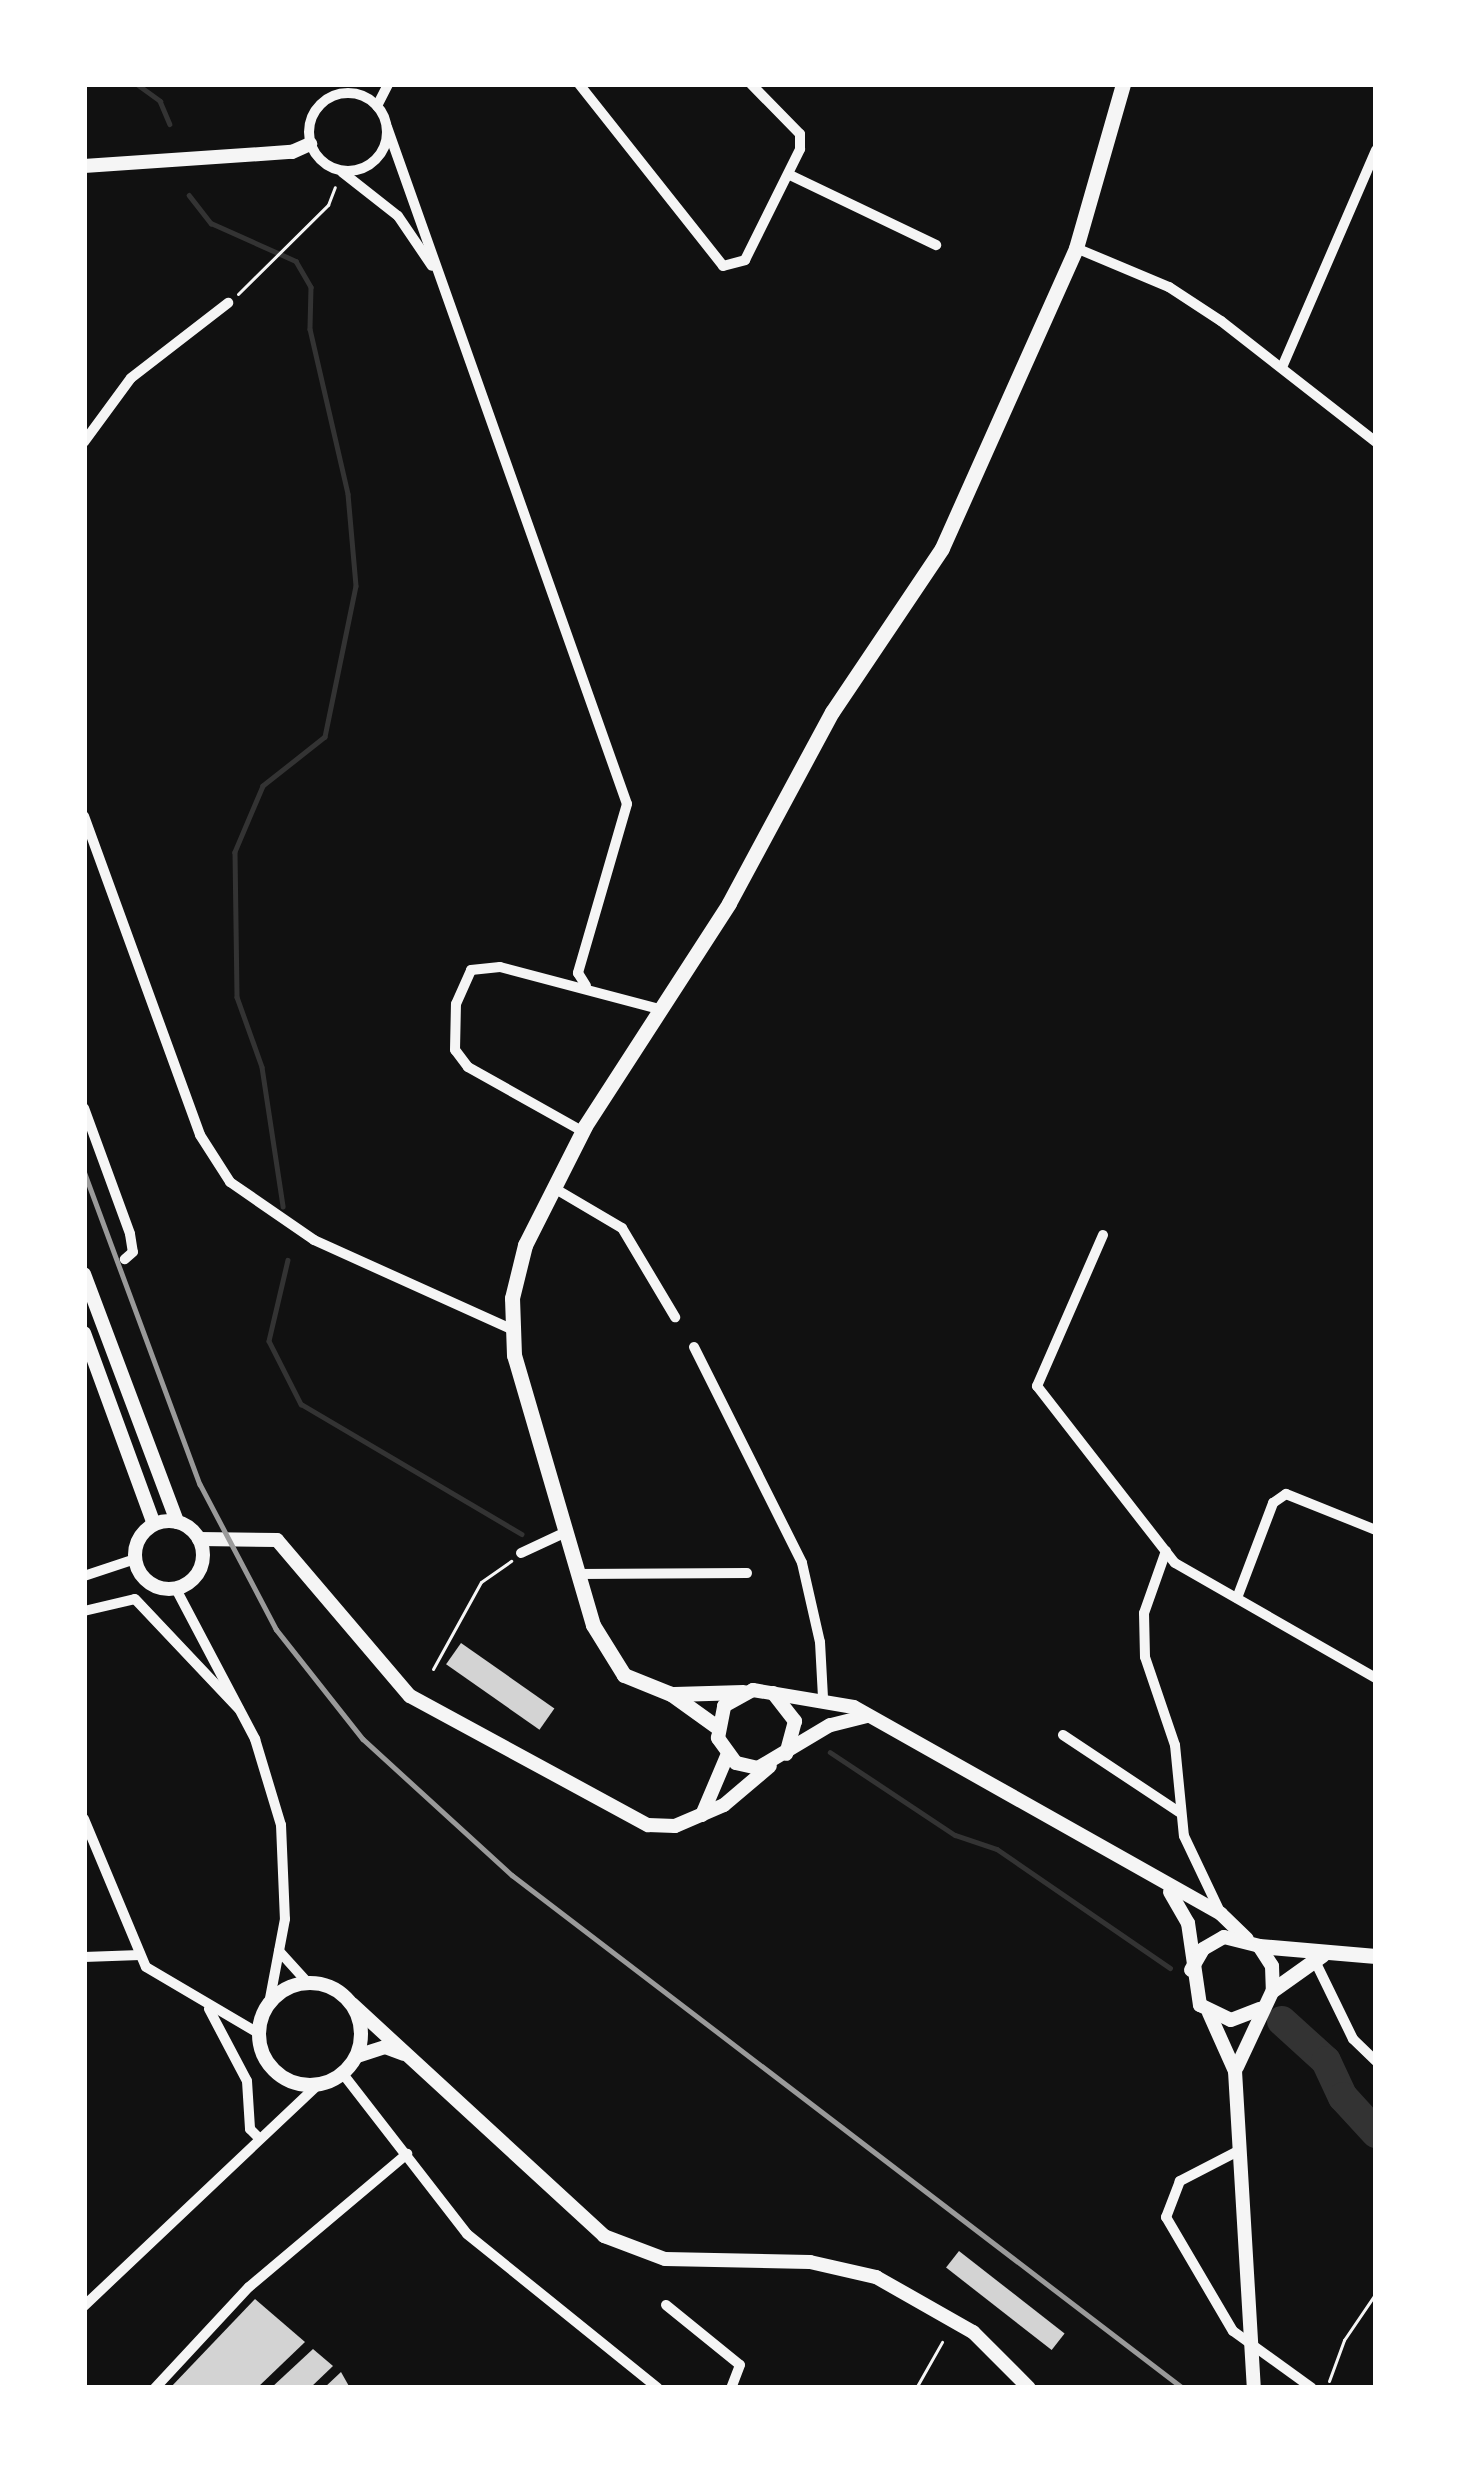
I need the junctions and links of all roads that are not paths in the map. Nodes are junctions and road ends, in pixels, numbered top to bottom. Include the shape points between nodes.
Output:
1 (323, 84) edge
2 (388, 84) edge
3 (579, 84) edge
4 (751, 84) edge
5 (774, 84) edge
6 (1123, 84) edge
7 (332, 96) junction
8 (760, 96) junction
9 (377, 106) junction
10 (387, 127) junction
11 (310, 144) junction
12 (1376, 150) edge
13 (84, 166) edge
14 (338, 171) junction
15 (792, 176) junction
16 (936, 245) dead end
17 (1076, 248) junction
18 (444, 284) junction
19 (228, 303) road end
20 (1283, 365) junction
21 (84, 442) edge
22 (1376, 442) edge
23 (84, 816) edge
24 (586, 986) junction
25 (658, 1009) junction
26 (84, 1108) edge
27 (582, 1131) junction
28 (554, 1188) junction
29 (1103, 1235) dead end
30 (125, 1259) dead end
31 (84, 1274) edge
32 (675, 1317) dead end
33 (514, 1330) junction
34 (84, 1334) edge
35 (694, 1347) dead end
36 (176, 1522) junction
37 (154, 1525) junction
38 (1376, 1530) edge
39 (566, 1532) junction
40 (202, 1539) junction
41 (1166, 1551) junction
42 (521, 1553) road end
43 (135, 1559) junction
44 (578, 1574) junction
45 (747, 1574) dead end
46 (84, 1576) edge
47 (176, 1588) junction
48 (1237, 1598) junction
49 (84, 1611) edge
50 (1376, 1678) edge
51 (743, 1692) junction
52 (773, 1693) junction
53 (671, 1694) junction
54 (823, 1699) junction
55 (241, 1712) junction
56 (867, 1716) junction
57 (717, 1727) junction
58 (1063, 1735) dead end
59 (786, 1754) junction
60 (727, 1756) junction
61 (770, 1766) junction
62 (1179, 1812) junction
63 (702, 1815) junction
64 (84, 1819) edge
65 (1167, 1888) junction
66 (1221, 1914) junction
67 (1253, 1943) junction
68 (279, 1951) junction
69 (1331, 1953) junction
70 (140, 1955) junction
71 (1376, 1956) edge
72 (84, 1957) edge
73 (1314, 1959) junction
74 (1191, 1970) junction
75 (308, 1983) junction
76 (1273, 1990) junction
77 (268, 2004) junction
78 (352, 2004) junction
79 (207, 2007) junction
80 (1263, 2007) junction
81 (1209, 2013) junction
82 (258, 2033) junction
83 (404, 2054) junction
84 (357, 2056) junction
85 (1376, 2061) edge
86 (1235, 2072) junction
87 (343, 2074) junction
88 (318, 2085) junction
89 (259, 2138) junction
90 (1240, 2150) junction
91 (407, 2154) junction
92 (666, 2305) dead end
93 (84, 2306) edge
94 (155, 2388) edge
95 (658, 2388) edge
96 (731, 2388) edge
97 (1029, 2388) edge
98 (1254, 2388) edge
99 (1312, 2388) edge

1 - 7 street
2 - 9 street
3 - 15 street via 711,259 735,265
4 - 8 street
5 - 8 street
6 - 17 main road
7 - 9 street via 356,94
7 - 11 street via 314,112
8 - 15 street via 800,134
9 - 10 street
10 - 14 street via 375,161
10 - 18 street
11 - 13 street via 292,152
11 - 14 street
12 - 20 street
14 - 18 street via 398,216
15 - 16 street
17 - 20 street via 1169,287
17 - 25 main road via 941,548 832,712 729,903
18 - 24 street via 627,804 578,973
19 - 21 street via 131,378
20 - 22 street
23 - 33 street via 200,1135 230,1182 314,1240
24 - 25 street
24 - 27 street via 483,966 471,970 451,1029 468,1066
25 - 27 main road
26 - 30 street via 130,1234 133,1252
27 - 28 main road
28 - 32 street via 622,1228
28 - 33 main road via 525,1244
29 - 41 street via 1037,1386
31 - 36 street
33 - 39 main road
34 - 37 street
35 - 54 street via 802,1563
36 - 37 street
36 - 40 street
37 - 43 street via 139,1539
38 - 48 street via 1286,1494 1273,1503
39 - 42 street
39 - 44 main road
40 - 47 street via 201,1566
40 - 63 street via 257,1535 286,1547 374,1660 443,1719 648,1825
41 - 48 street
41 - 62 street via 1143,1626 1145,1657 1175,1745
43 - 46 street
43 - 47 street via 154,1586
44 - 45 street
44 - 53 main road via 593,1625 624,1675
47 - 55 street
48 - 50 street
49 - 55 street via 127,1597
51 - 52 street
51 - 53 main road
51 - 57 street via 724,1706
52 - 54 street
52 - 59 street via 795,1721
53 - 57 main road
54 - 56 street
55 - 68 street via 281,1825
56 - 59 street via 830,1725
56 - 65 street
57 - 60 street
58 - 62 street
59 - 61 street
60 - 61 street via 747,1767
60 - 63 street
61 - 63 street
62 - 66 street
64 - 70 street
65 - 66 street
65 - 74 street via 1186,1914
66 - 67 street
67 - 69 main road
67 - 74 street via 1213,1942
67 - 76 street via 1272,1966
68 - 75 street
68 - 77 street
69 - 71 main road
69 - 73 main road
70 - 72 street
70 - 79 street via 157,1977
73 - 76 main road
73 - 85 street via 1353,2039
74 - 81 street via 1193,1994
75 - 77 street
75 - 78 street
76 - 80 street
77 - 82 street
78 - 83 street
78 - 84 street via 361,2029
79 - 82 street
79 - 89 street via 247,2081 250,2129
80 - 81 street via 1243,2019
80 - 86 street
81 - 86 street
82 - 88 street via 276,2073
83 - 84 street via 385,2047
83 - 97 street via 604,2236 665,2259 810,2262 876,2277 973,2332
84 - 87 street
86 - 90 street
87 - 88 street
87 - 91 street
88 - 89 street via 309,2102
89 - 93 street
90 - 98 street
90 - 99 street via 1180,2181 1166,2217 1233,2331
91 - 94 street via 248,2287
91 - 95 street via 500,2267
92 - 96 street via 740,2365

